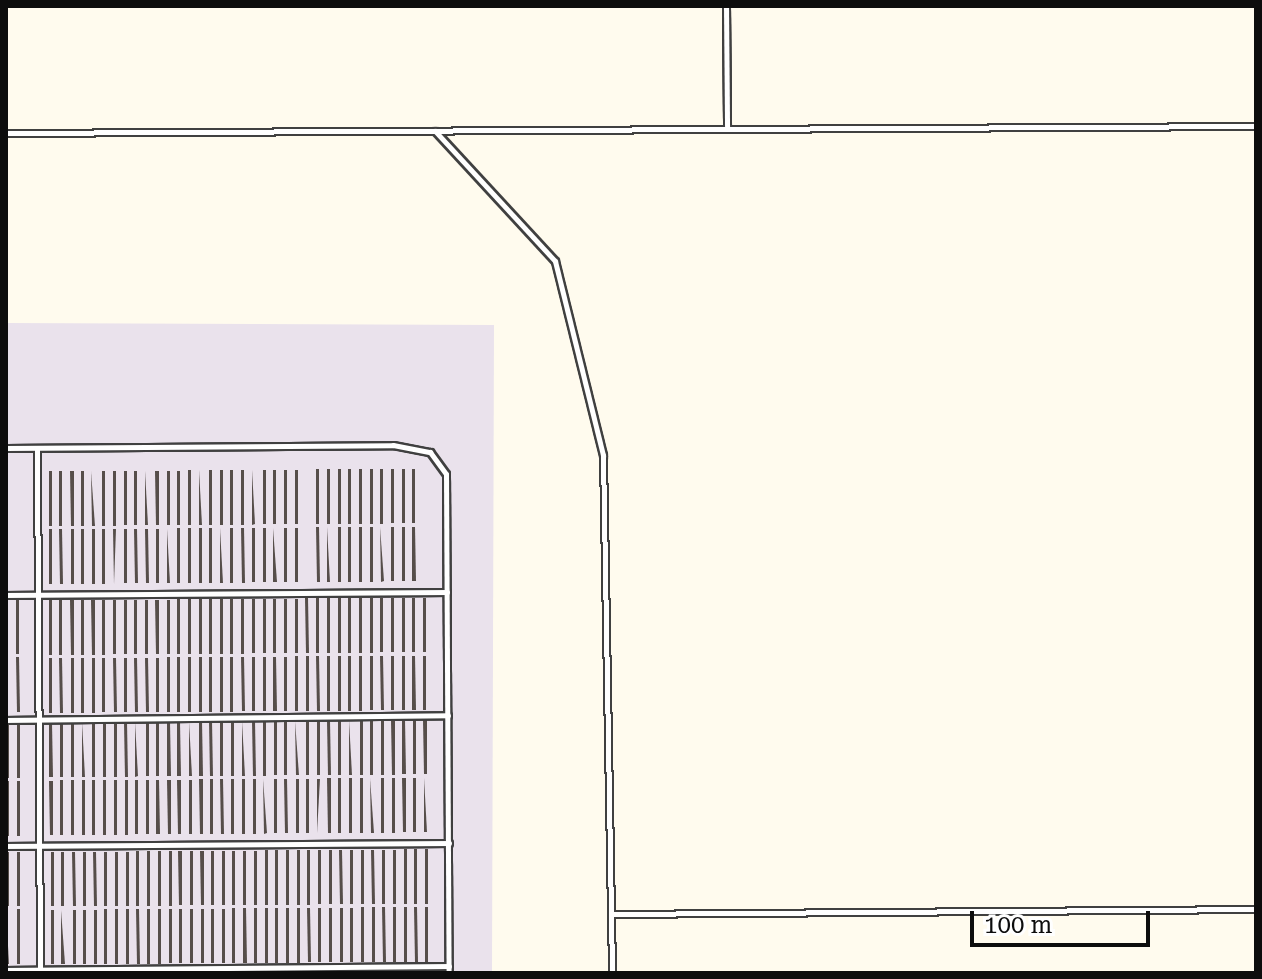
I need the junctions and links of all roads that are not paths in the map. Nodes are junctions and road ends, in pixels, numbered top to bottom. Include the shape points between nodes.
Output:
1 (726, 6) edge
2 (1256, 126) edge
3 (727, 129) junction
4 (435, 131) junction
5 (6, 133) edge
6 (6, 448) edge
7 (37, 448) junction
8 (447, 592) junction
9 (6, 595) edge
10 (38, 595) junction
11 (448, 715) junction
12 (39, 719) junction
13 (6, 720) edge
14 (449, 843) junction
15 (6, 846) edge
16 (40, 846) junction
17 (1256, 909) edge
18 (611, 914) junction
19 (6, 970) edge
20 (449, 970) edge
21 (40, 971) edge
22 (612, 973) edge

1 - 3 lane
2 - 3 lane
3 - 4 lane
4 - 5 lane
4 - 18 lane via 555,261 603,455
6 - 7 lane
7 - 8 lane via 393,445 430,452 446,474
7 - 10 lane
8 - 10 lane
8 - 11 lane
9 - 10 lane
10 - 12 lane
11 - 12 lane
11 - 14 lane
12 - 13 lane
12 - 16 lane
14 - 16 lane
14 - 20 lane
15 - 16 lane
16 - 21 lane
17 - 18 lane
18 - 22 lane
19 - 21 lane
20 - 21 lane

